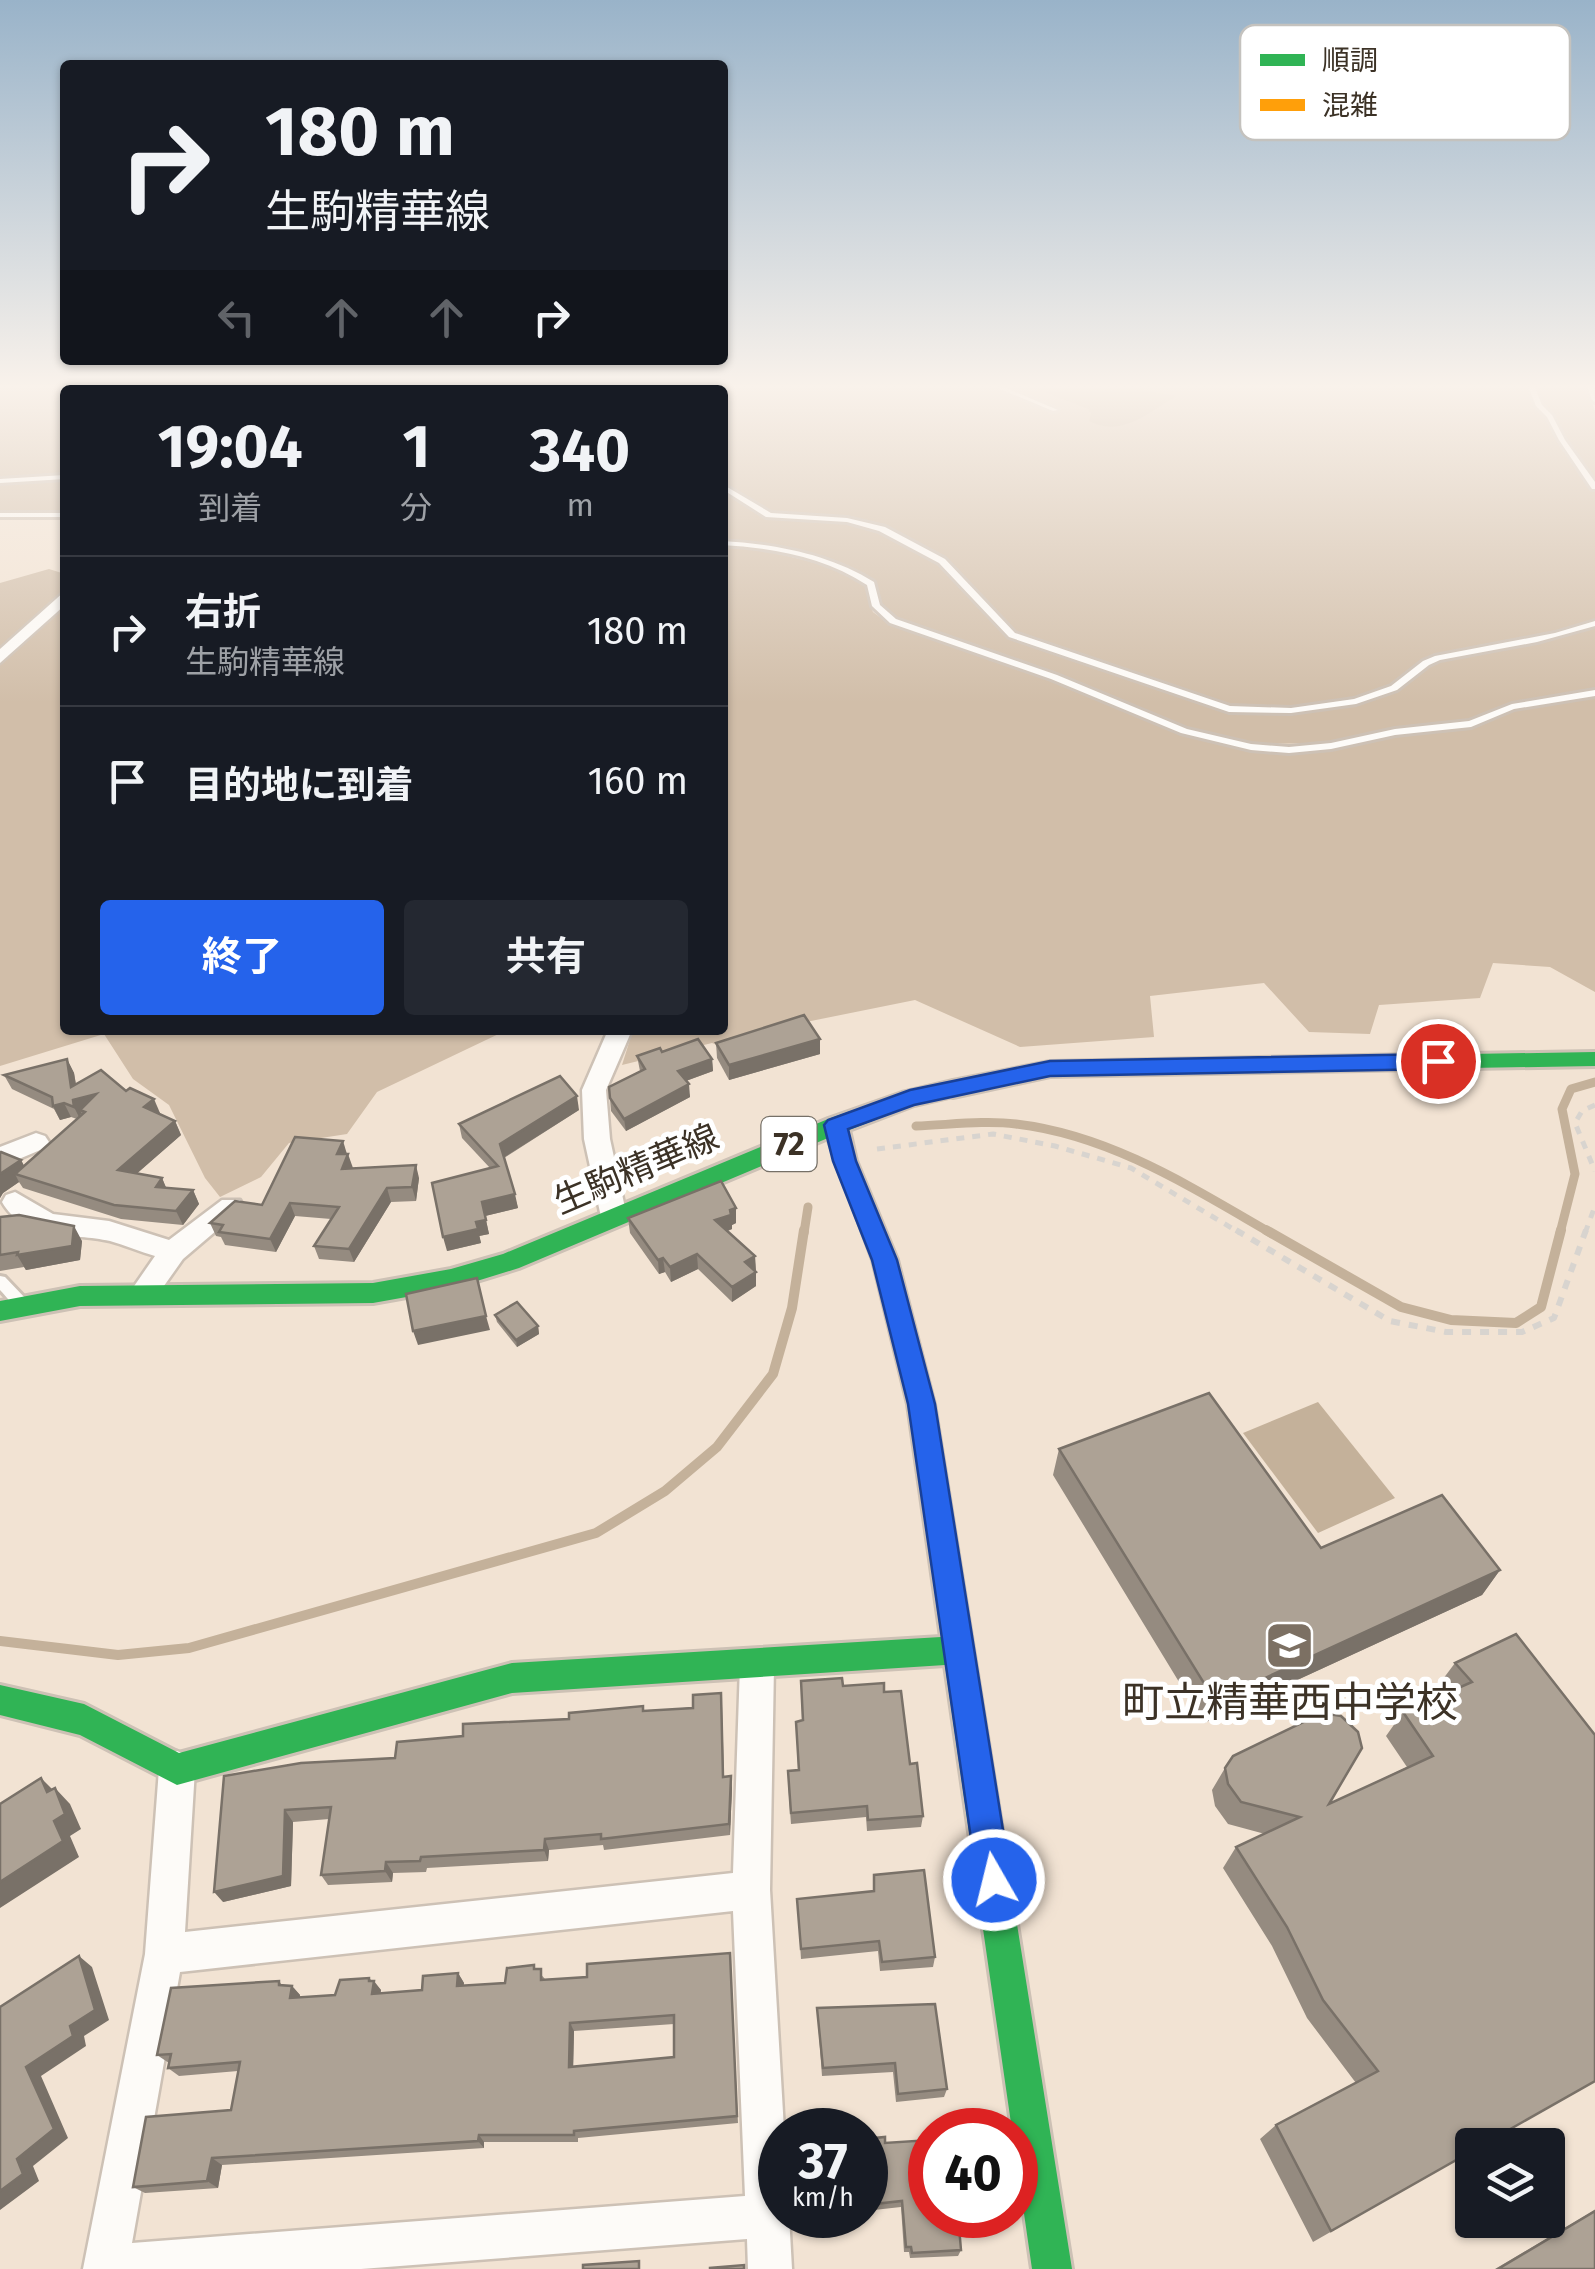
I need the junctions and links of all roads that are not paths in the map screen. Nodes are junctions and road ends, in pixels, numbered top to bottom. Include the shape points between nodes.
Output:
1 (732, 492) edge
2 (0, 515) edge
3 (60, 515) edge
4 (728, 544) edge
5 (60, 601) edge
6 (1595, 623) edge
7 (0, 658) edge
8 (1595, 693) edge
9 (618, 1035) edge
10 (1595, 1059) edge
11 (836, 1125) junction
12 (36, 1142) dead end
13 (0, 1158) edge
14 (15, 1202) dead end
15 (231, 1206) edge
16 (614, 1218) junction
17 (174, 1252) junction
18 (0, 1281) edge
19 (144, 1292) junction
20 (12, 1308) edge
21 (960, 1650) junction
22 (757, 1665) junction
23 (0, 1700) edge
24 (178, 1769) junction
25 (751, 1890) junction
26 (164, 1954) junction
27 (761, 2108) edge
28 (758, 2217) edge
29 (768, 2238) edge
30 (106, 2268) edge
31 (770, 2269) edge
32 (1052, 2269) edge

1 - 6 lane via 770,515 847,520 889,532 942,562 1012,635 1228,709 1294,710 1375,695 1435,658
2 - 3 lane
4 - 8 lane via 778,549 859,576 872,584 880,611 893,622 1232,744 1318,748 1472,724 1512,707
5 - 7 street
9 - 16 street via 594,1090
10 - 11 street, 生駒精華線 / 72 via 1050,1069 910,1098
11 - 16 street, 生駒精華線 / 72
11 - 21 street via 885,1260 921,1404
12 - 13 street
14 - 17 street via 47,1224 109,1232
15 - 17 street
16 - 19 street, 生駒精華線 / 72 via 510,1261 373,1293
17 - 19 street
18 - 20 lane
19 - 20 street, 生駒精華線 / 72
21 - 22 street
21 - 32 street
22 - 24 street via 512,1678
22 - 25 street
23 - 24 street via 84,1720
24 - 26 street
25 - 26 street
25 - 27 street
26 - 30 street
28 - 30 street
29 - 31 street

